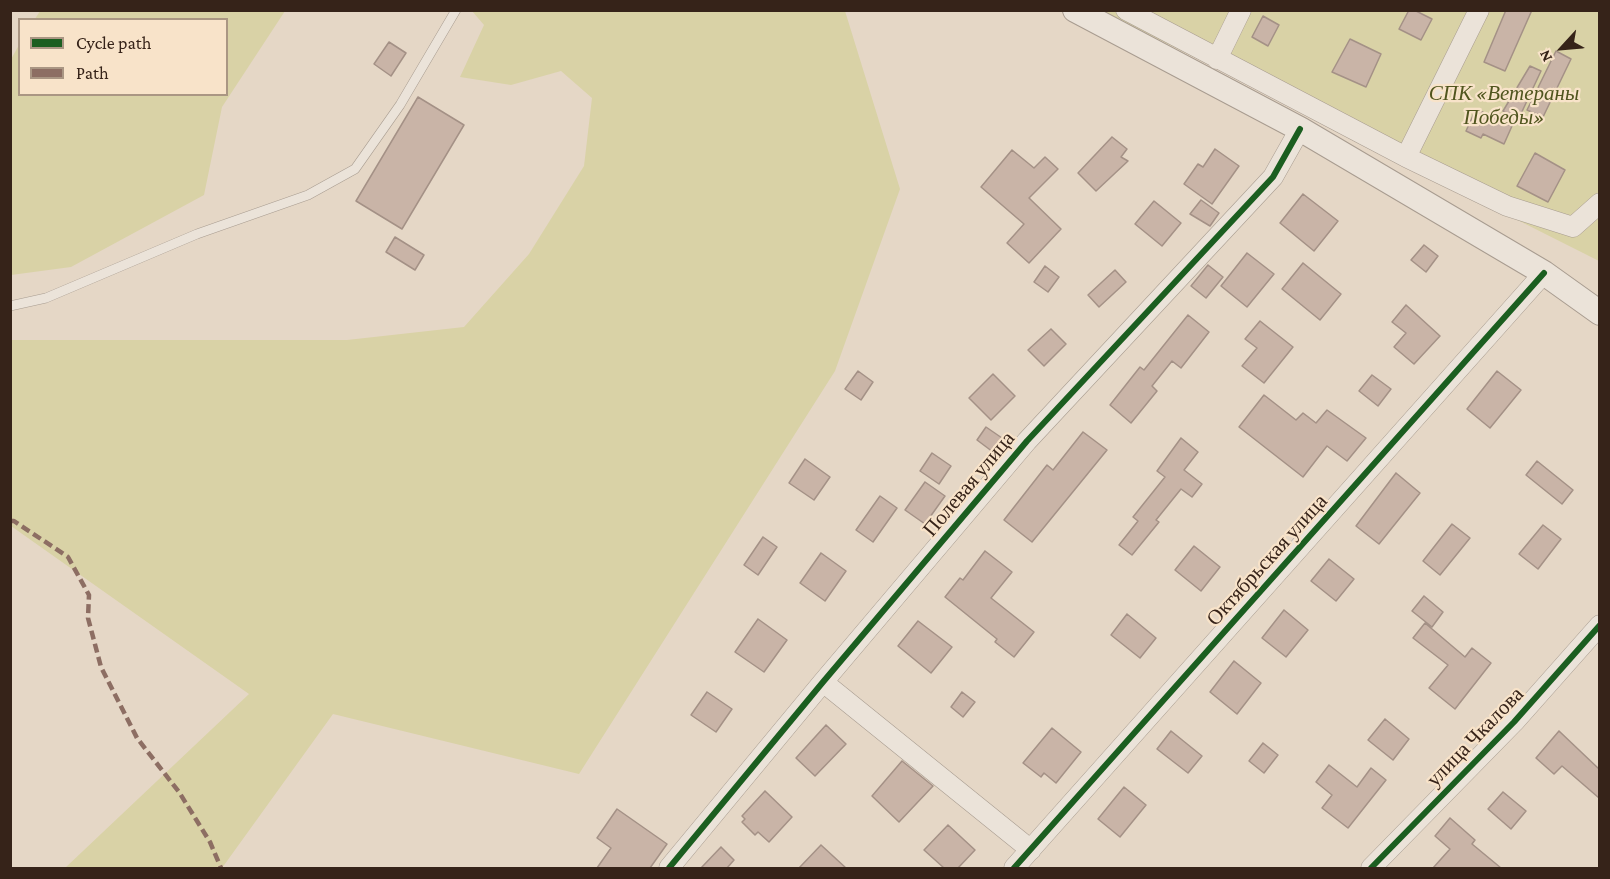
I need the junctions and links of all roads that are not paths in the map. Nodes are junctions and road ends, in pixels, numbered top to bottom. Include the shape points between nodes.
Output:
1 (456, 10) edge
2 (1075, 10) edge
3 (1126, 10) edge
4 (1241, 10) edge
5 (1479, 10) edge
6 (1217, 59) junction
7 (1206, 80) junction
8 (1300, 129) junction
9 (1406, 157) junction
10 (1599, 202) edge
11 (1544, 273) junction
12 (10, 306) edge
13 (1599, 314) edge
14 (1599, 625) edge
15 (823, 682) junction
16 (1031, 850) junction
17 (669, 868) edge
18 (1014, 868) edge
19 (1371, 868) edge

1 - 12 lane via 400,105 355,169 308,195 197,234 46,298
2 - 7 street
3 - 6 street
4 - 6 street
5 - 9 street
6 - 7 lane
6 - 9 street
7 - 8 street
8 - 11 street
8 - 15 street, Полевая улица via 1273,177 1027,441
9 - 10 street via 1507,206 1573,227
11 - 13 street
11 - 16 street, Октябрьская улица
14 - 19 street, улица Чкалова via 1514,722
15 - 16 street
15 - 17 street, Полевая улица
16 - 18 street, Октябрьская улица

